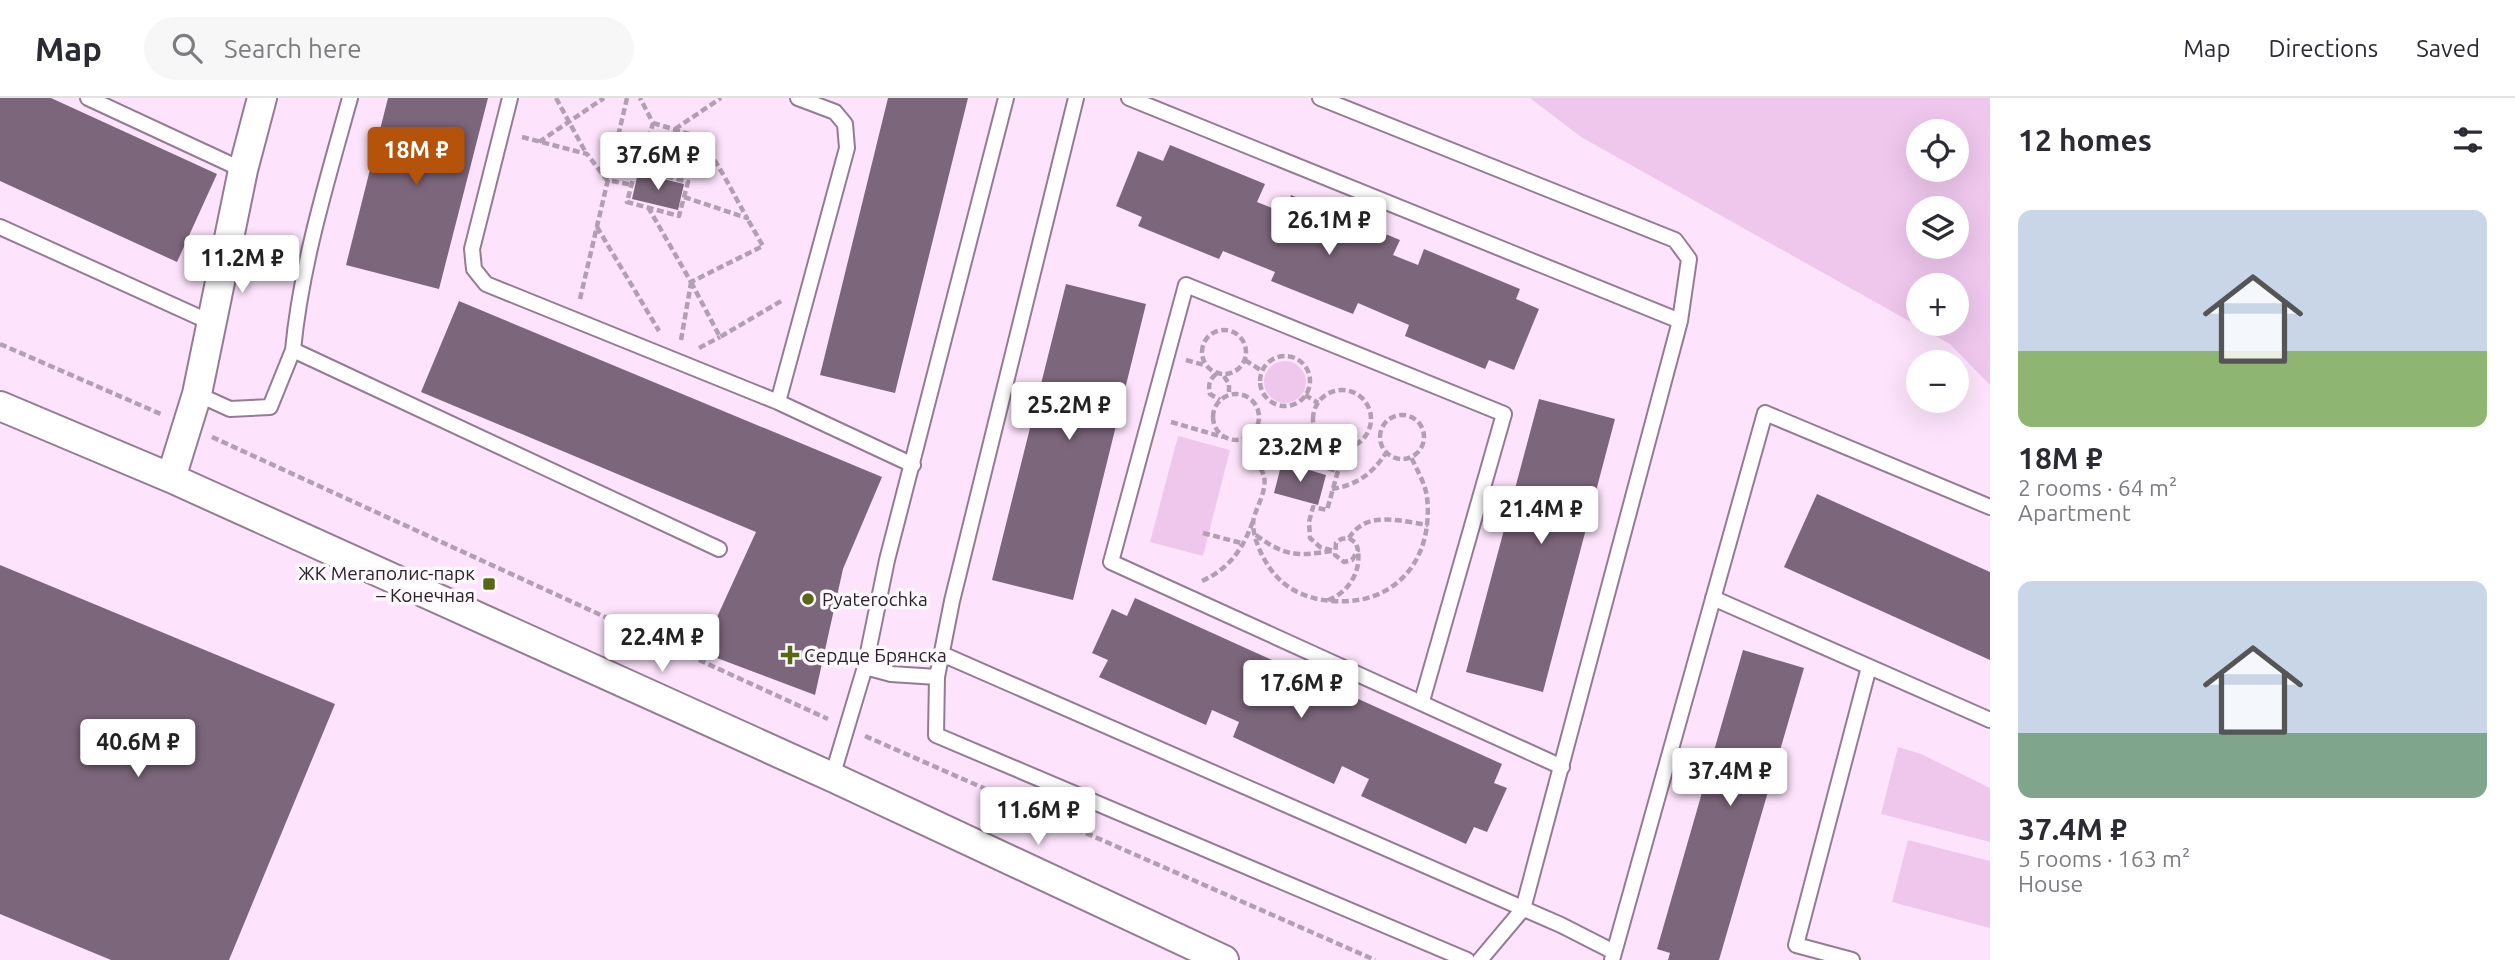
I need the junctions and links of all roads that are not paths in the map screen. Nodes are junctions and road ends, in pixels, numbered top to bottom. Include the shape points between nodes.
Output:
1 (262, 98) edge
2 (350, 98) edge
3 (510, 98) edge
4 (798, 98) edge
5 (1006, 98) edge
6 (1076, 98) edge
7 (1129, 98) edge
8 (1320, 98) edge
9 (95, 100) edge
10 (243, 170) junction
11 (0, 227) edge
12 (1680, 321) junction
13 (212, 323) junction
14 (293, 350) junction
15 (197, 394) junction
16 (778, 402) junction
17 (0, 406) edge
18 (913, 465) junction
19 (171, 478) junction
20 (1990, 507) edge
21 (719, 549) dead end
22 (1713, 598) junction
23 (942, 654) junction
24 (865, 667) junction
25 (1869, 667) junction
26 (937, 677) junction
27 (1422, 701) junction
28 (1990, 720) edge
29 (1562, 767) junction
30 (832, 778) junction
31 (1523, 909) junction
32 (1613, 956) edge
33 (1224, 960) edge
34 (1467, 960) edge
35 (1480, 960) edge
36 (1852, 960) edge

1 - 10 street
2 - 14 lane via 313,238
3 - 16 lane via 472,249 474,270 486,284
4 - 16 lane via 835,113 845,124 846,148
5 - 18 lane
6 - 23 lane
7 - 12 lane
8 - 12 lane via 1675,240 1689,258
9 - 10 lane
10 - 13 street
11 - 13 lane
12 - 29 lane
13 - 15 street
14 - 15 lane via 270,407 230,409
14 - 21 lane
15 - 19 street
16 - 18 lane
17 - 19 street
18 - 24 lane
19 - 30 street
20 - 22 lane via 1765,414
22 - 25 lane
22 - 32 lane
23 - 26 lane
23 - 31 lane
24 - 26 lane
24 - 30 lane
25 - 28 lane
25 - 36 lane via 1796,945
26 - 34 lane via 936,735
27 - 27 lane via 1111,562 1186,285 1504,414
27 - 29 lane
29 - 31 lane
30 - 33 street
31 - 32 lane
31 - 35 lane

